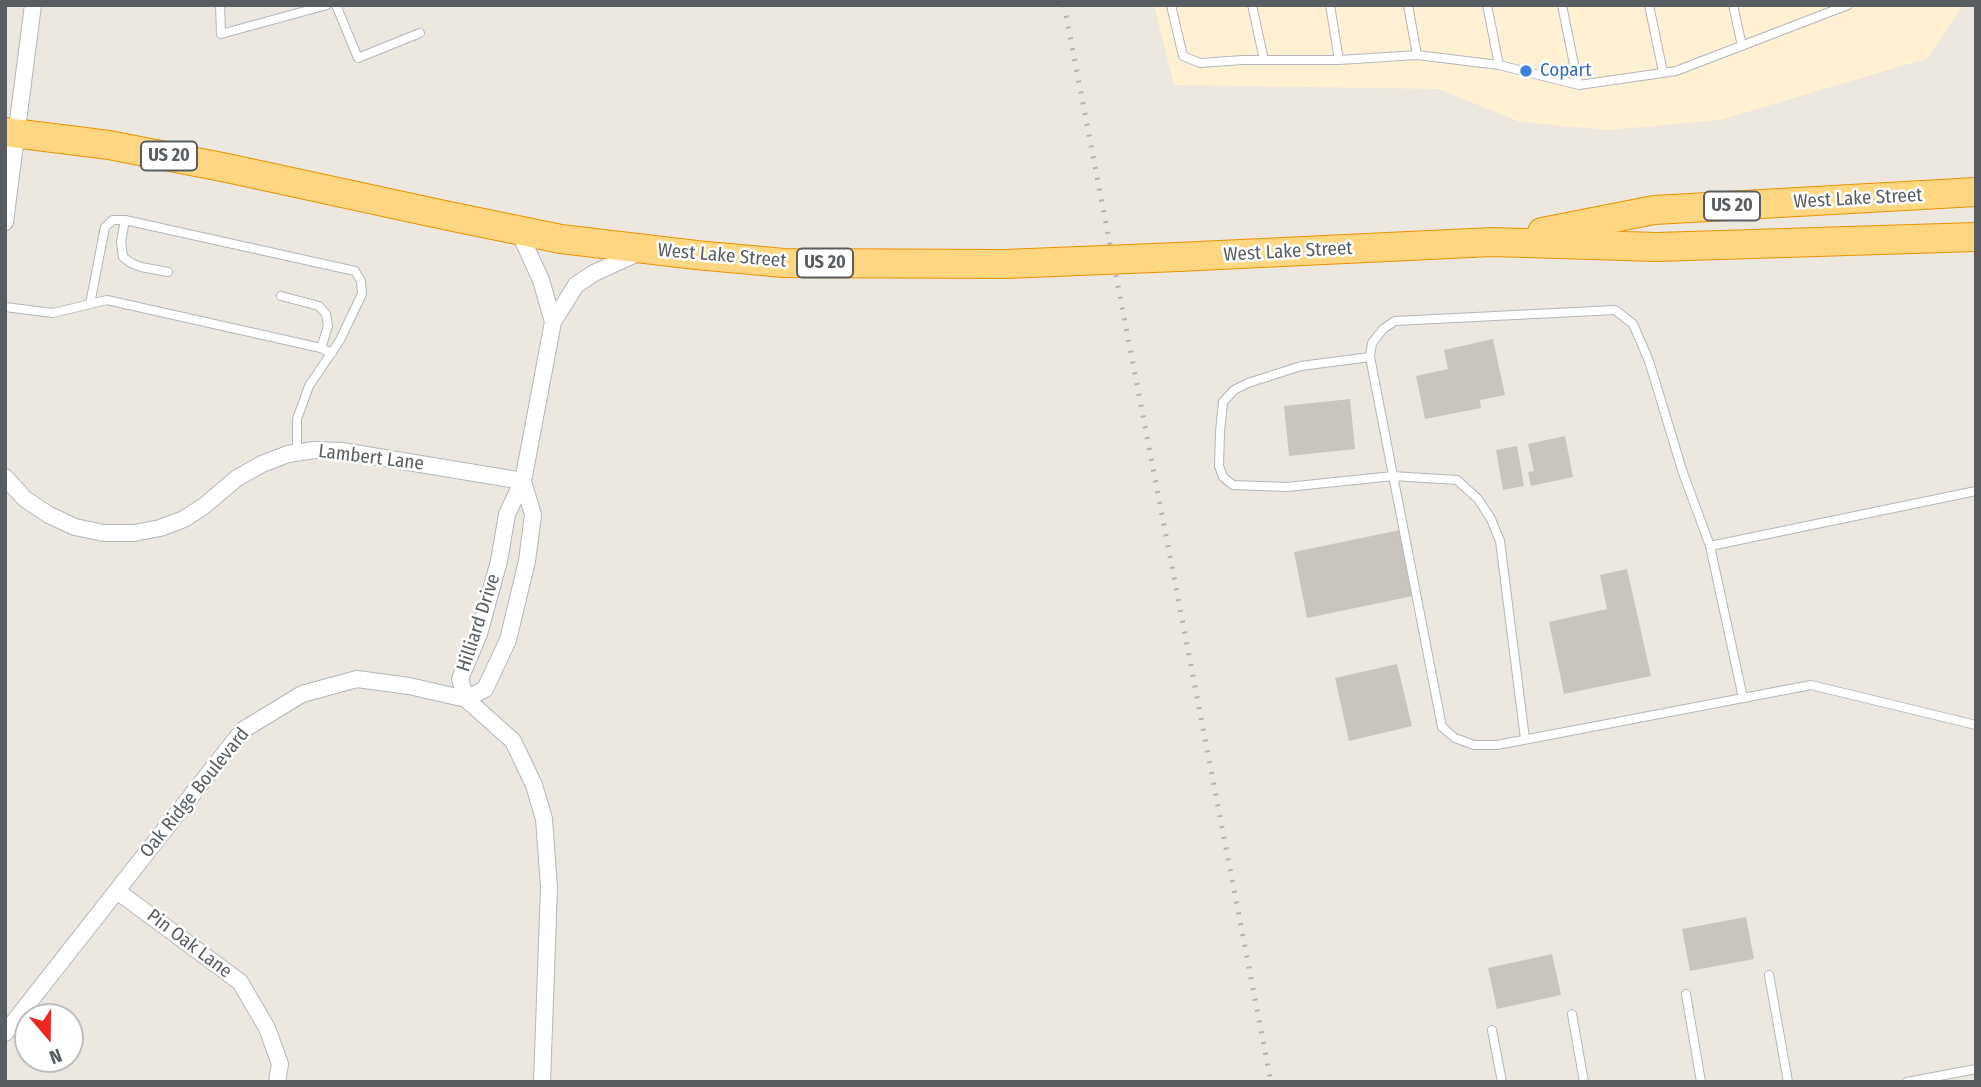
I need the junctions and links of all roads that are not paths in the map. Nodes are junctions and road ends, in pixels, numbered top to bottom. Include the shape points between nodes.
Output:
1 (33, 5) edge
2 (220, 5) edge
3 (327, 5) edge
4 (1171, 5) edge
5 (1252, 5) edge
6 (1330, 5) edge
7 (1408, 5) edge
8 (1487, 5) edge
9 (1562, 5) edge
10 (1649, 5) edge
11 (1733, 5) edge
12 (1848, 5) edge
13 (340, 6) edge
14 (1833, 8) edge
15 (420, 33) dead end
16 (1742, 46) junction
17 (1417, 55) junction
18 (1264, 60) junction
19 (1339, 60) junction
20 (1499, 65) junction
21 (1663, 72) junction
22 (1578, 84) junction
23 (11, 133) edge
24 (1976, 192) edge
25 (125, 220) junction
26 (5, 222) edge
27 (518, 230) junction
28 (1976, 237) edge
29 (1492, 242) junction
30 (646, 250) junction
31 (168, 272) dead end
32 (281, 296) dead end
33 (90, 304) junction
34 (5, 307) edge
35 (553, 322) junction
36 (321, 348) junction
37 (332, 353) junction
38 (1370, 357) junction
39 (297, 452) junction
40 (5, 477) edge
41 (1393, 477) junction
42 (523, 481) junction
43 (1976, 491) edge
44 (1710, 546) junction
45 (1743, 698) junction
46 (466, 699) junction
47 (1976, 725) edge
48 (1525, 739) junction
49 (117, 891) junction
50 (1769, 975) dead end
51 (1686, 994) dead end
52 (1572, 1014) dead end
53 (1492, 1030) dead end
54 (5, 1033) edge
55 (1976, 1069) edge
56 (277, 1082) edge
57 (542, 1082) edge
58 (1502, 1082) edge
59 (1584, 1082) edge
60 (1701, 1082) edge
61 (1788, 1082) edge
62 (1907, 1082) edge

1 - 23 street
2 - 3 lane via 220,34
4 - 18 lane via 1183,56 1200,63
5 - 18 lane
6 - 19 lane
7 - 17 lane
8 - 20 lane
9 - 22 lane
10 - 21 lane
11 - 16 lane
12 - 14 lane
13 - 15 lane via 358,58
14 - 16 lane
16 - 21 lane
17 - 19 lane
17 - 20 lane
18 - 19 lane
20 - 22 lane
21 - 22 lane
23 - 26 street
23 - 27 highway, West Lake Street / US 20 via 175,157
24 - 29 highway, West Lake Street / US 20 via 1654,210
25 - 31 lane via 123,257 141,267
25 - 33 lane via 113,220 105,227
25 - 37 lane via 355,271 362,281 362,294
27 - 30 highway, West Lake Street / US 20
27 - 35 street, Hilliard Drive via 541,280
28 - 29 highway, West Lake Street / US 20 via 1657,247
29 - 30 highway, West Lake Street / US 20, bridge via 1005,264 784,263
30 - 35 street, Hilliard Drive via 576,285
32 - 36 lane via 319,306 326,314 328,326
33 - 34 lane via 53,313
33 - 36 lane via 107,300
35 - 42 street, Hilliard Drive
36 - 37 lane
37 - 39 lane via 309,386 297,419
38 - 41 lane
38 - 41 lane via 1301,366 1234,390 1223,402 1219,466 1233,485 1287,487
38 - 44 lane via 1372,343 1395,321 1615,310 1633,324 1648,360
39 - 40 street, Lambert Lane via 237,478 184,519 134,533 75,527 24,499
39 - 42 street, Lambert Lane via 342,450
41 - 48 lane via 1457,480 1491,519 1500,541
41 - 48 lane via 1442,727 1474,745
42 - 46 street, Hilliard Drive via 507,514 479,634 460,678
42 - 46 street, Hilliard Drive via 533,515 508,640 485,689
43 - 44 lane
44 - 45 lane
45 - 47 lane via 1811,685
45 - 48 lane
46 - 49 street, Oak Ridge Boulevard via 357,679 302,694 243,730
46 - 57 street, Oak Ridge Boulevard via 513,740 544,819 548,887
49 - 54 street, Oak Ridge Boulevard
49 - 56 street, Pin Oak Lane via 240,982 267,1028 280,1064
50 - 61 lane
51 - 60 lane
52 - 59 lane
53 - 58 lane
55 - 62 lane

